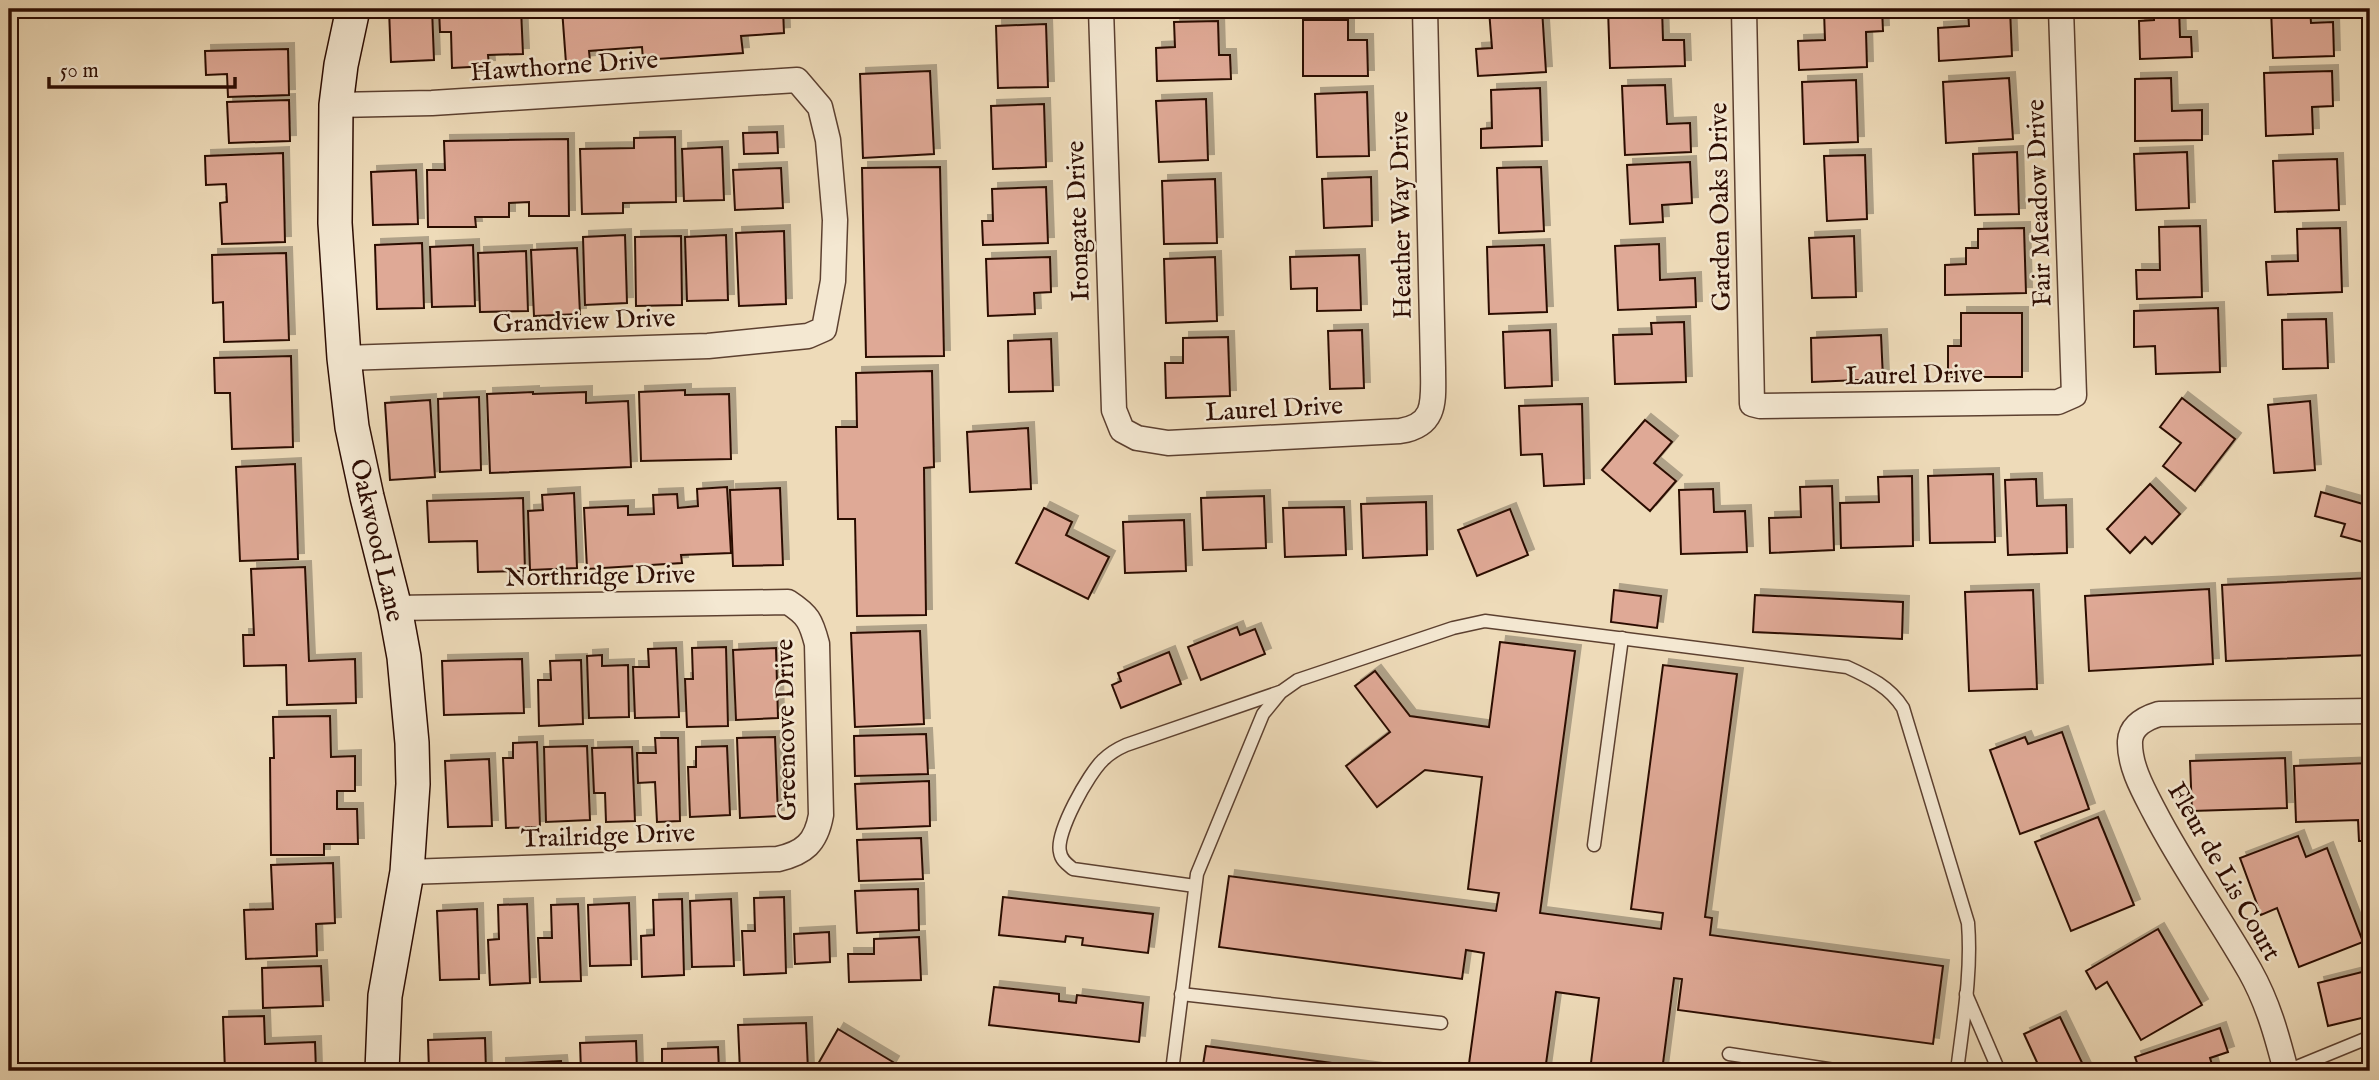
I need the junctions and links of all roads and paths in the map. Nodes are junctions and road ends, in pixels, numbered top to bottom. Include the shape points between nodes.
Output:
1 (354, 9) edge
2 (1101, 9) edge
3 (1425, 9) edge
4 (1744, 9) edge
5 (2061, 9) edge
6 (336, 105) junction
7 (824, 329) joint
8 (344, 358) junction
9 (2074, 395) joint
10 (1752, 404) joint
11 (1428, 418) joint
12 (1122, 430) joint
13 (395, 608) junction
14 (804, 613) joint
15 (1622, 638) junction
16 (1281, 692) junction
17 (2370, 711) edge
18 (808, 845) joint
19 (1594, 845) dead end
20 (407, 872) junction
21 (1195, 886) junction
22 (1181, 994) junction
23 (1966, 994) junction
24 (1441, 1023) dead end
25 (2370, 1037) edge
26 (1728, 1054) dead end
27 (382, 1071) edge
28 (1172, 1071) edge
29 (1841, 1071) edge
30 (1957, 1071) edge
31 (1999, 1071) edge
32 (2287, 1071) edge

1 - 6 street, Oakwood Lane
2 - 12 street, Irongate Drive via 1112,382 1114,410
3 - 11 street, Heather Way Drive via 1433,368
4 - 10 street, Garden Oaks Drive
5 - 9 street, Fair Meadow Drive
6 - 7 street, Hawthorne Drive via 797,80 820,107 828,140 835,220 833,281
6 - 8 street, Oakwood Lane via 335,223
7 - 8 street, Grandview Drive via 808,336 708,346
8 - 13 street, Oakwood Lane via 366,497
9 - 10 street, Laurel Drive via 2057,402
11 - 12 street, Laurel Drive via 1416,429 1401,431 1168,443 1137,438
13 - 14 street, Northridge Drive via 769,602 788,603
13 - 20 street, Oakwood Lane via 412,743
14 - 18 street, Greencove Drive via 817,644 821,803 818,831
15 - 16 lane via 1477,622 1298,680
15 - 19 lane
15 - 23 lane via 1847,667 1895,695 1903,708 1968,923
16 - 21 lane via 1263,714
16 - 21 lane via 1126,745 1101,761 1083,785 1060,838 1064,862 1073,869
17 - 32 street, Fleur de Lis Court via 2159,714 2144,719 2130,741 2139,782 2176,853 2251,974 2274,1024
18 - 20 street, Trailridge Drive via 795,855 778,859
20 - 27 street, Oakwood Lane via 385,996
21 - 22 lane
22 - 24 lane
22 - 28 lane
23 - 30 lane
23 - 31 lane
25 - 32 lane
26 - 29 lane

